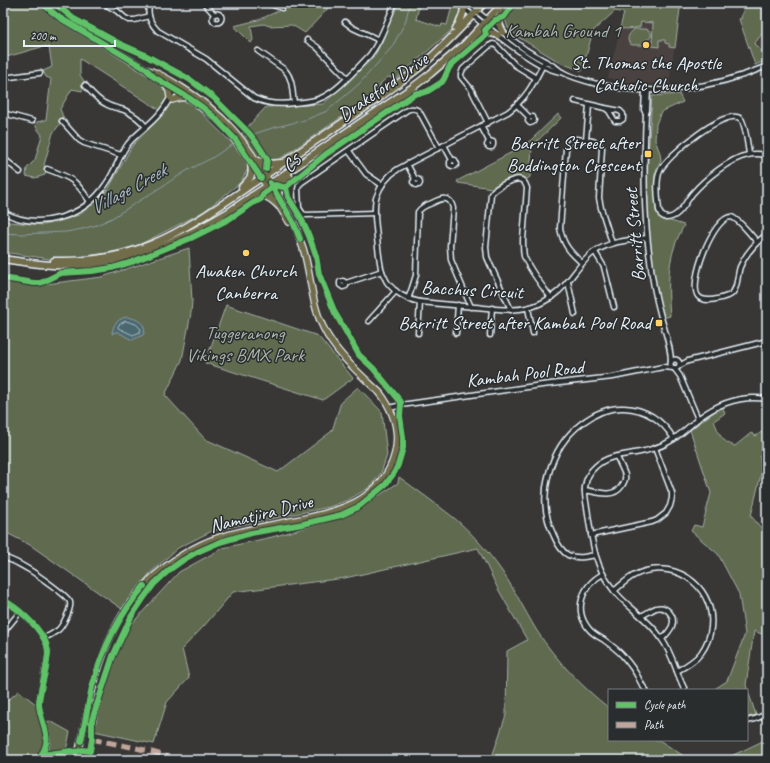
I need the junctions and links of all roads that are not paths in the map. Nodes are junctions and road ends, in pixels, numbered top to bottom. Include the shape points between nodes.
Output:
1 (41, 3) edge
2 (150, 3) edge
3 (204, 3) edge
4 (267, 3) edge
5 (394, 3) edge
6 (457, 3) edge
7 (484, 3) edge
8 (505, 3) edge
9 (107, 5) dead end
10 (465, 6) edge
11 (282, 8) dead end
12 (474, 13) junction
13 (214, 14) dead end
14 (149, 16) junction
15 (344, 22) dead end
16 (486, 22) junction
17 (500, 33) junction
18 (450, 39) junction
19 (307, 40) dead end
20 (379, 40) junction
21 (465, 44) junction
22 (258, 51) dead end
23 (544, 63) junction
24 (767, 66) edge
25 (146, 69) junction
26 (40, 73) dead end
27 (3, 78) edge
28 (347, 78) junction
29 (536, 78) junction
30 (165, 84) junction
31 (85, 85) dead end
32 (178, 88) junction
33 (646, 90) junction
34 (171, 98) junction
35 (189, 98) junction
36 (575, 101) dead end
37 (294, 103) junction
38 (517, 105) junction
39 (589, 105) junction
40 (605, 108) junction
41 (3, 113) edge
42 (529, 117) dead end
43 (32, 121) dead end
44 (62, 122) dead end
45 (488, 122) junction
46 (481, 126) junction
47 (146, 127) junction
48 (586, 140) junction
49 (489, 141) dead end
50 (444, 145) junction
51 (439, 148) junction
52 (349, 151) junction
53 (749, 154) junction
54 (121, 155) junction
55 (767, 156) edge
56 (3, 158) edge
57 (452, 160) dead end
58 (254, 161) junction
59 (302, 162) junction
60 (282, 163) junction
61 (407, 164) junction
62 (48, 169) dead end
63 (20, 172) dead end
64 (263, 176) junction
65 (415, 179) dead end
66 (268, 184) junction
67 (382, 185) junction
68 (232, 196) junction
69 (278, 196) junction
70 (250, 197) junction
71 (90, 202) junction
72 (279, 206) junction
73 (3, 212) edge
74 (374, 213) junction
75 (767, 234) edge
76 (647, 238) junction
77 (300, 239) junction
78 (757, 242) junction
79 (612, 243) junction
80 (595, 252) junction
81 (3, 255) edge
82 (3, 259) edge
83 (582, 263) junction
84 (382, 270) junction
85 (568, 282) junction
86 (346, 283) dead end
87 (396, 291) junction
88 (551, 298) junction
89 (408, 299) junction
90 (420, 302) junction
91 (458, 305) junction
92 (471, 306) junction
93 (614, 307) dead end
94 (492, 308) junction
95 (528, 308) junction
96 (511, 310) junction
97 (575, 314) dead end
98 (370, 321) dead end
99 (418, 333) dead end
100 (456, 333) dead end
101 (533, 333) dead end
102 (490, 335) dead end
103 (767, 341) edge
104 (671, 351) junction
105 (677, 360) junction
106 (688, 361) junction
107 (671, 362) junction
108 (679, 366) junction
109 (664, 367) junction
110 (674, 368) junction
111 (680, 376) junction
112 (767, 399) edge
113 (390, 408) junction
114 (698, 419) junction
115 (674, 439) junction
116 (655, 448) junction
117 (617, 457) junction
118 (585, 490) junction
119 (591, 534) junction
120 (595, 555) junction
121 (3, 557) edge
122 (603, 574) junction
123 (614, 591) junction
124 (3, 600) edge
125 (20, 612) junction
126 (641, 616) junction
127 (44, 638) junction
128 (662, 639) junction
129 (3, 649) edge
130 (677, 671) junction
131 (644, 689) edge
132 (684, 689) edge
133 (767, 714) edge
134 (748, 720) edge
135 (37, 760) edge
136 (77, 760) edge

1 - 25 main road via 64,21
2 - 14 street
3 - 13 street
4 - 11 street
5 - 20 street
6 - 10 street
7 - 12 highway, Drakeford Drive
8 - 16 highway, Drakeford Drive
8 - 17 highway via 498,19
9 - 14 street via 129,20
10 - 12 street
10 - 18 highway via 462,18
12 - 16 street
12 - 18 highway, Drakeford Drive
14 - 37 street via 158,31 206,59 254,98 273,104
15 - 20 street
16 - 17 street
16 - 21 highway, Drakeford Drive
17 - 21 highway via 486,32
17 - 23 street
18 - 60 highway, Drakeford Drive via 421,66 378,99
19 - 28 street
20 - 28 street via 369,56
21 - 59 highway, Drakeford Drive via 429,75
22 - 37 street via 288,73
23 - 29 street, Bacchus Circuit
23 - 33 street via 581,80 612,87
24 - 33 street via 719,83 669,90
25 - 30 main road
25 - 32 main road via 159,74
26 - 27 street
28 - 37 street via 325,96 312,101
29 - 38 street, Bacchus Circuit via 528,93
29 - 45 street via 515,65 496,45 488,46 463,69 461,77 471,89
30 - 32 main road
30 - 34 main road
31 - 47 street via 102,102 130,113
32 - 34 street
32 - 35 main road
32 - 58 main road via 206,103 224,120 244,142
33 - 76 street, Barritt Street via 644,189
34 - 35 main road
34 - 47 street
35 - 58 main road via 208,112
36 - 39 street
38 - 42 street
38 - 45 street, Bacchus Circuit
39 - 40 street
39 - 48 street
40 - 40 street via 620,111 623,119 615,121 610,111
41 - 43 street
44 - 54 street via 84,143
45 - 46 street, Bacchus Circuit
46 - 49 street
46 - 50 street, Bacchus Circuit
47 - 54 street via 128,144
48 - 79 street via 596,142 602,148 599,198
48 - 83 street via 574,140 567,146 560,221 564,242 569,251
50 - 51 street, Bacchus Circuit
50 - 57 street
51 - 52 street via 421,113 414,108 407,110
51 - 61 street, Bacchus Circuit
52 - 67 street via 366,174
52 - 74 street via 302,182 298,189 299,208 303,214 309,216
53 - 53 street via 744,123 739,117 730,117 698,134 665,162 661,169 658,179 660,215 666,218 674,217 713,175
53 - 55 street
54 - 71 street via 106,184
56 - 63 street
58 - 60 highway
58 - 64 main road
58 - 68 highway via 250,178
59 - 66 highway, Drakeford Drive
59 - 69 highway via 282,181
60 - 64 highway, Drakeford Drive
61 - 65 street
61 - 67 street, Bacchus Circuit via 394,171
62 - 71 street via 72,180 82,189
64 - 66 main road
64 - 68 highway, Drakeford Drive
66 - 69 main road
66 - 70 highway, Drakeford Drive
66 - 72 main road
67 - 74 street, Bacchus Circuit via 376,198
68 - 81 highway via 171,235 151,245 120,255 61,262
69 - 77 main road
70 - 72 highway via 266,196
70 - 82 highway, Drakeford Drive via 218,218 157,248 116,260 62,266
71 - 73 street via 69,215 50,220 27,220
72 - 77 main road
74 - 84 street, Bacchus Circuit
75 - 78 street
76 - 79 street, Bacchus Circuit
76 - 104 street, Barritt Street via 654,288
77 - 113 main road, Namatjira Drive via 318,314 326,333 338,351 380,393
78 - 78 street via 735,218 722,221 700,262 696,279 698,297 709,300 733,292 736,289 741,265
79 - 80 street, Bacchus Circuit
80 - 83 street, Bacchus Circuit
80 - 93 street via 604,267
83 - 85 street, Bacchus Circuit
84 - 86 street
84 - 87 street, Bacchus Circuit via 387,282
85 - 88 street, Bacchus Circuit
85 - 97 street
87 - 89 street, Bacchus Circuit
87 - 98 street
88 - 95 street, Bacchus Circuit
88 - 96 street via 525,258 522,240 527,188 523,181 514,180 495,189 491,194 486,247 487,257
89 - 90 street, Bacchus Circuit
89 - 92 street via 416,275 418,212 438,199 446,199 453,208 451,260
90 - 91 street, Bacchus Circuit
90 - 99 street
91 - 92 street, Bacchus Circuit
91 - 100 street
92 - 94 street, Bacchus Circuit
94 - 96 street, Bacchus Circuit
94 - 102 street
95 - 96 street, Bacchus Circuit
95 - 101 street
103 - 106 street
104 - 105 street, Barritt Street
104 - 107 street, Barritt Street
105 - 106 street
105 - 107 street
105 - 108 street
106 - 108 street
107 - 109 street, Kambah Pool Road
107 - 110 street
108 - 110 street
108 - 111 street
109 - 110 street, Kambah Pool Road
109 - 113 street, Kambah Pool Road via 613,377 542,384
110 - 111 street
111 - 114 street
112 - 114 street via 733,400 714,408
113 - 136 main road, Namatjira Drive via 396,433 392,462 378,485 362,498 327,514 216,538 173,561 144,586 132,600 109,639 92,687
114 - 115 street
115 - 116 street
115 - 120 street via 651,415 630,408 620,408 597,413 587,419 559,448 546,485 549,525 557,542 567,554 581,558
116 - 117 street
116 - 119 street via 672,493 668,511 652,522
117 - 118 street via 607,459 597,466 586,481
117 - 118 street via 625,474 622,486 607,494
118 - 119 street
119 - 120 street
120 - 122 street
121 - 127 street via 30,570 66,596 70,603 61,627
122 - 123 street
122 - 131 street via 586,589 581,603 582,616 591,631 625,658
123 - 126 street
123 - 130 street via 632,576 659,569 686,576 703,592 712,623 708,641 701,654
124 - 125 street
125 - 127 street
125 - 129 street via 6,629
126 - 128 street
126 - 128 street via 657,608 670,613 673,624
127 - 135 street via 48,654 39,700 47,742
128 - 130 street
130 - 132 street
133 - 134 street

